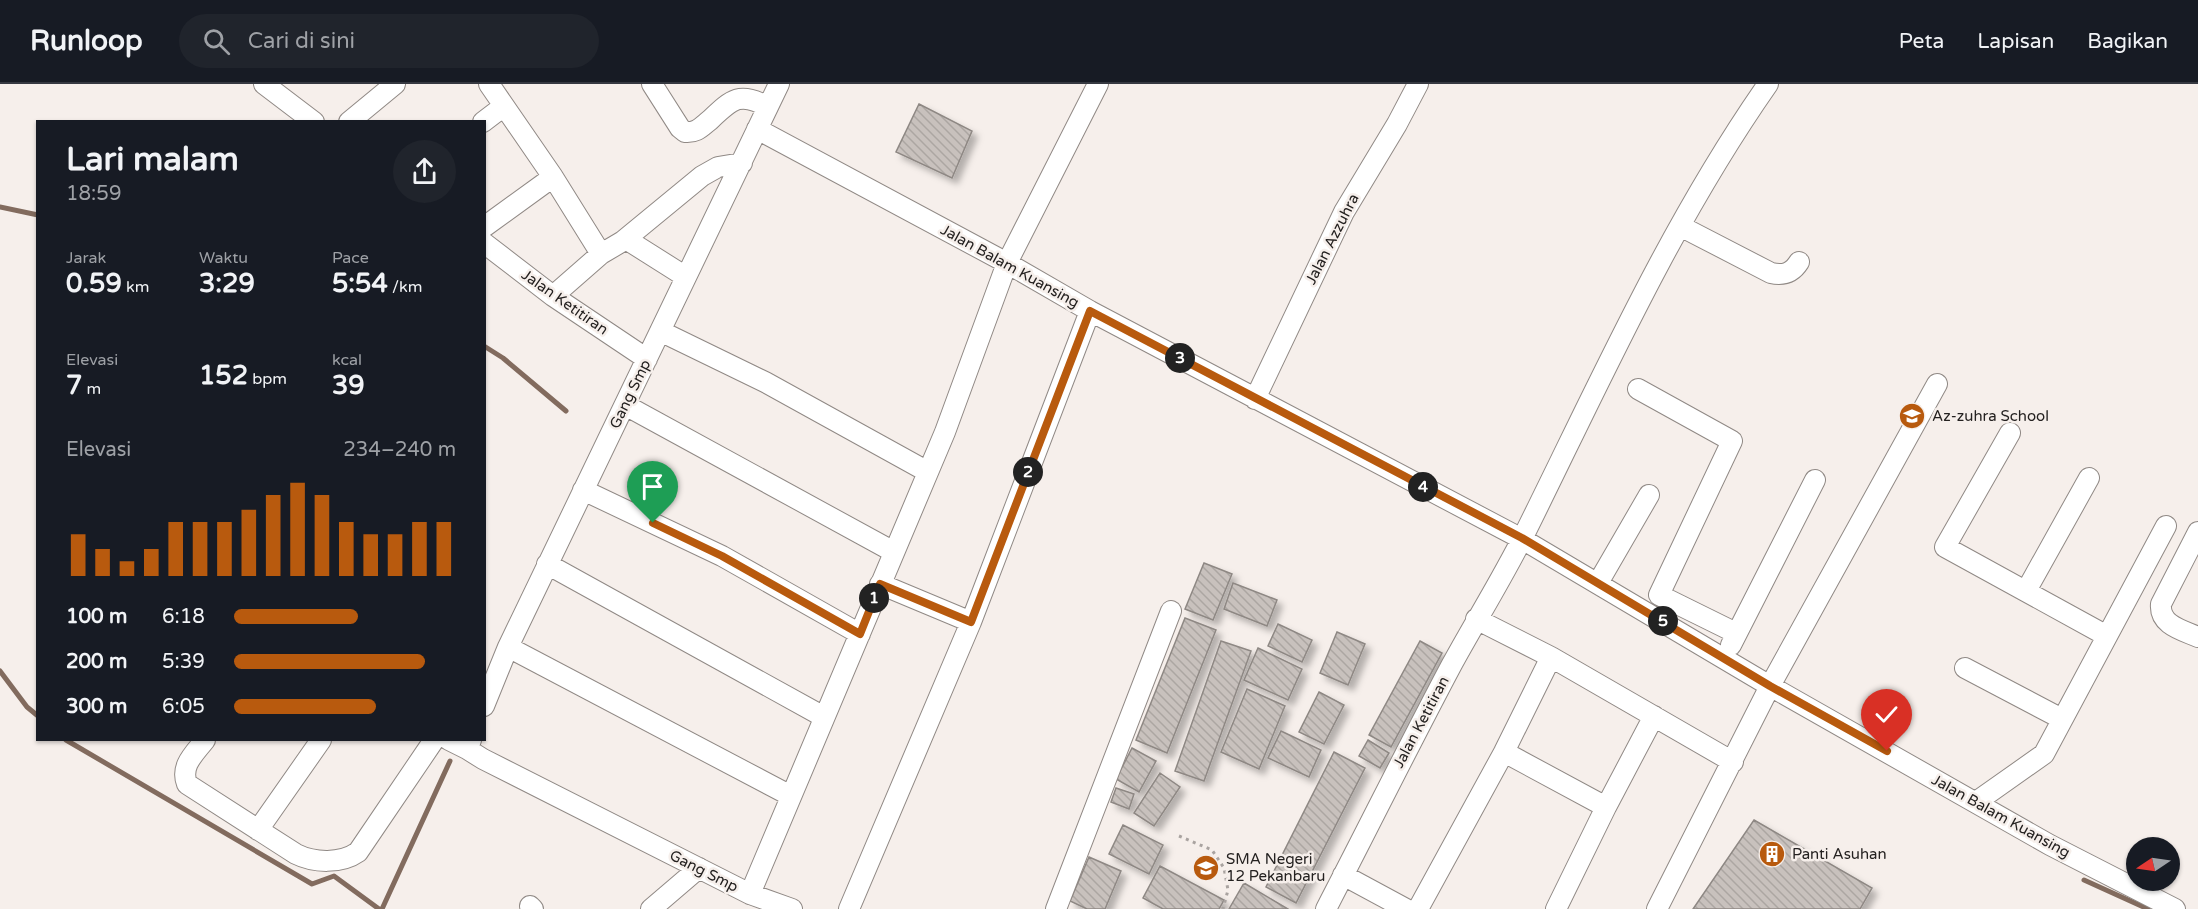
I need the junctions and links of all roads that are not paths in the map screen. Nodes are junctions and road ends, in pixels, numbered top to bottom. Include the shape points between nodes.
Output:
1 (264, 84) edge
2 (395, 84) edge
3 (489, 84) edge
4 (652, 84) edge
5 (779, 84) edge
6 (1098, 84) edge
7 (1418, 84) edge
8 (1768, 84) edge
9 (504, 106) junction
10 (768, 107) junction
11 (311, 120) edge
12 (351, 120) edge
13 (486, 120) edge
14 (757, 129) junction
15 (741, 163) junction
16 (553, 177) junction
17 (486, 226) edge
18 (1680, 226) junction
19 (623, 241) junction
20 (486, 245) edge
21 (601, 254) junction
22 (1799, 262) dead end
23 (1007, 263) junction
24 (686, 277) junction
25 (553, 296) junction
26 (1090, 311) junction
27 (660, 331) junction
28 (647, 359) junction
29 (1937, 384) dead end
30 (1638, 389) dead end
31 (1255, 399) junction
32 (625, 405) junction
33 (2010, 433) dead end
34 (928, 472) junction
35 (2089, 478) dead end
36 (1815, 480) dead end
37 (583, 490) junction
38 (1649, 495) dead end
39 (2166, 526) dead end
40 (2198, 532) edge
41 (1522, 538) junction
42 (894, 552) junction
43 (547, 564) junction
44 (1598, 583) junction
45 (880, 584) junction
46 (2026, 591) junction
47 (1171, 611) dead end
48 (1476, 620) junction
49 (971, 622) junction
50 (1736, 633) junction
51 (860, 634) junction
52 (2107, 636) junction
53 (2198, 637) edge
54 (507, 647) junction
55 (1551, 657) junction
56 (1724, 658) junction
57 (1965, 668) dead end
58 (1770, 686) junction
59 (486, 701) edge
60 (1654, 716) junction
61 (824, 717) junction
62 (2062, 719) junction
63 (204, 741) edge
64 (320, 741) edge
65 (433, 741) edge
66 (454, 741) edge
67 (469, 744) edge
68 (1504, 752) junction
69 (1733, 762) junction
70 (791, 796) junction
71 (1976, 802) junction
72 (1606, 807) junction
73 (258, 830) junction
74 (699, 868) junction
75 (1343, 875) junction
76 (750, 894) junction
77 (651, 909) edge
78 (792, 909) edge
79 (849, 909) edge
80 (1056, 909) edge
81 (1326, 909) edge
82 (1406, 909) edge
83 (1418, 909) edge
84 (1556, 909) edge
85 (1658, 909) edge
86 (2175, 909) edge

1 - 11 street
2 - 12 street
3 - 9 street
4 - 10 street via 685,132 699,131 733,101 744,97
5 - 10 street, Gang Smp
6 - 23 street
7 - 31 street, Jalan Azzuhra via 1344,212
8 - 18 street, Jalan Ketitiran
9 - 13 street
9 - 16 street
10 - 14 street, Gang Smp
14 - 15 street, Gang Smp
14 - 23 street, Jalan Balam Kuansing
15 - 19 street via 718,167 702,176
15 - 24 street, Gang Smp
16 - 17 street
16 - 21 street
18 - 22 street via 1777,275 1790,272
18 - 41 street, Jalan Ketitiran
19 - 21 street
19 - 24 street via 633,242
20 - 25 street, Jalan Ketitiran
21 - 25 street
23 - 26 street, Jalan Balam Kuansing
23 - 34 street
24 - 27 street, Gang Smp
25 - 28 street, Jalan Ketitiran
26 - 31 street, Jalan Balam Kuansing
26 - 49 street
27 - 28 street, Gang Smp
27 - 34 street via 765,382
28 - 32 street, Gang Smp
29 - 58 street
30 - 50 street via 1732,441 1659,595
31 - 41 street, Jalan Balam Kuansing
32 - 37 street, Gang Smp
32 - 42 street
33 - 46 street via 1945,547
34 - 42 street
35 - 46 street
36 - 50 street
37 - 43 street, Gang Smp
37 - 51 street via 722,556
38 - 44 street
39 - 52 street
40 - 53 street via 2161,610 2168,623
41 - 44 street, Jalan Balam Kuansing
41 - 48 street, Jalan Ketitiran
42 - 45 street
43 - 54 street, Gang Smp
43 - 61 street
44 - 56 street, Jalan Balam Kuansing
45 - 49 street
45 - 51 street
46 - 52 street
47 - 80 street
48 - 55 street
48 - 75 street, Jalan Ketitiran
49 - 79 street
50 - 56 street
51 - 61 street
52 - 62 street
54 - 59 street, Gang Smp
54 - 70 street
55 - 60 street
55 - 68 street
56 - 58 street, Jalan Balam Kuansing
57 - 62 street
58 - 69 street
58 - 71 street, Jalan Balam Kuansing
60 - 69 street
60 - 72 street
61 - 70 street
62 - 71 street via 2044,754
63 - 73 street via 185,767 187,784
64 - 73 street
65 - 73 street via 358,852 350,858 303,858
66 - 67 street, Gang Smp
67 - 74 street, Gang Smp via 483,759
68 - 72 street
68 - 83 street
69 - 85 street
70 - 76 street
71 - 86 street, Jalan Balam Kuansing
72 - 84 street
74 - 76 street, Gang Smp
74 - 77 street
75 - 81 street, Jalan Ketitiran
75 - 82 street
76 - 78 street, Gang Smp

